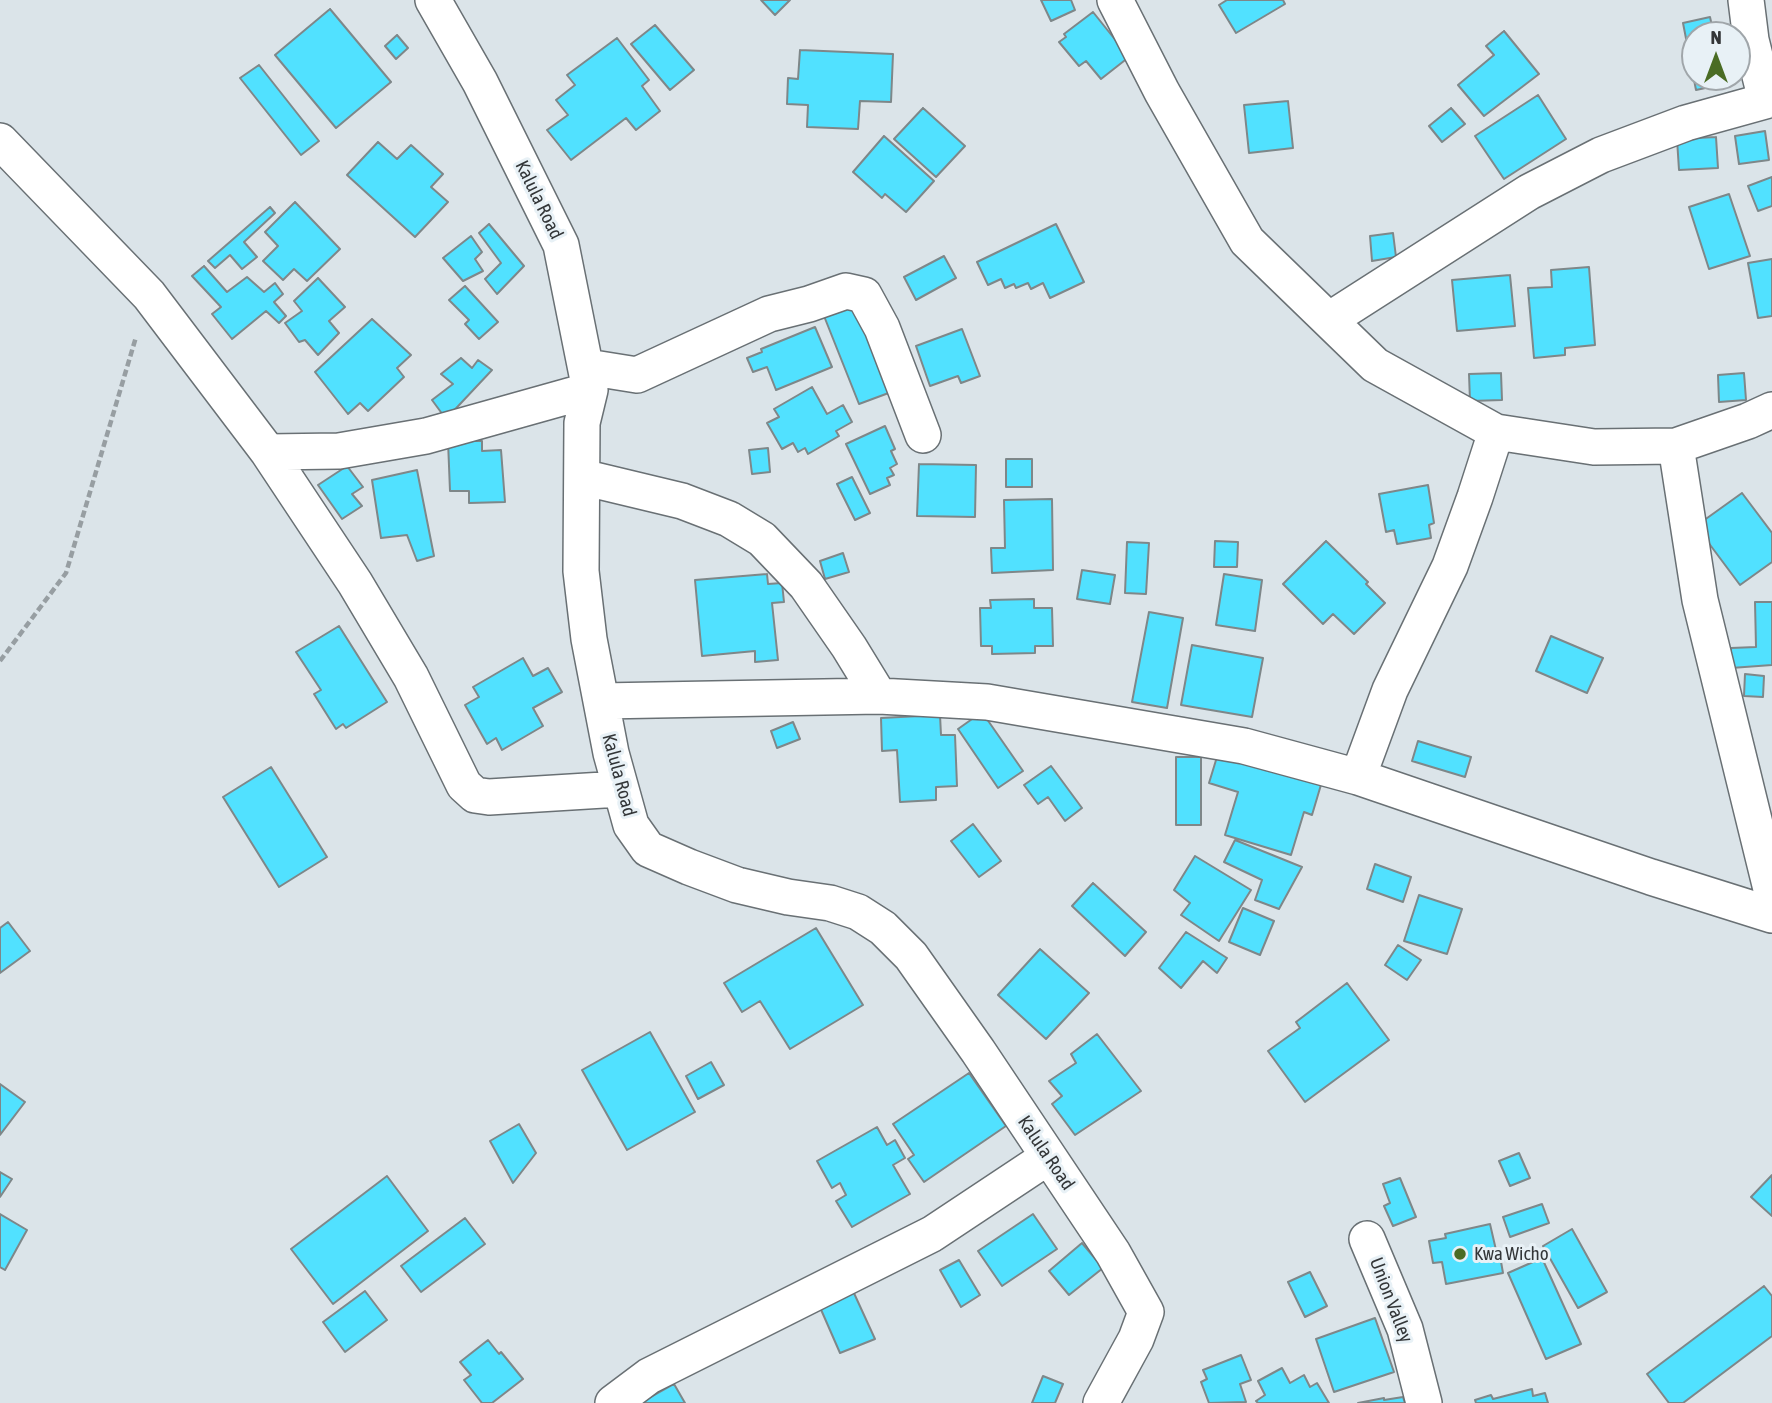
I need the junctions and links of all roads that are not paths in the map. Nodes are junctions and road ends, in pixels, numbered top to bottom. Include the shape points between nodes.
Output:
1 (433, 0) edge
2 (1115, 0) edge
3 (1746, 0) edge
4 (1769, 99) edge
5 (0, 141) edge
6 (1329, 320) junction
7 (588, 378) junction
8 (1772, 410) edge
9 (1496, 432) junction
10 (923, 435) dead end
11 (1675, 446) junction
12 (268, 452) junction
13 (582, 477) junction
14 (880, 696) junction
15 (601, 701) junction
16 (1358, 777) junction
17 (620, 789) junction
18 (1772, 892) edge
19 (1772, 915) edge
20 (1048, 1157) junction
21 (1367, 1238) dead end
22 (613, 1403) edge
23 (1101, 1403) edge
24 (1424, 1403) edge

1 - 7 street, Kalula Road via 480,82 561,245
2 - 6 street via 1247,241
3 - 4 street via 1751,40
4 - 6 street via 1601,155 1529,192
5 - 12 street via 149,295
6 - 9 street via 1376,365
7 - 10 street via 637,375 769,314 846,291 863,295 882,328
7 - 12 street via 426,436 338,451
7 - 13 street, Kalula Road
8 - 11 street
9 - 11 street via 1594,447
9 - 16 street via 1450,566 1390,690
11 - 18 street via 1700,600
12 - 17 street via 411,677 464,785 489,797
13 - 14 street via 682,502 729,519 762,539 806,585
13 - 15 street, Kalula Road via 581,571
14 - 15 street
14 - 16 street via 987,702 1107,722 1244,746
15 - 17 street, Kalula Road
16 - 19 street
17 - 20 street, Kalula Road via 632,825 648,849 737,885 858,912 883,928 911,956
20 - 22 street via 932,1234 649,1376
20 - 23 street, Kalula Road via 1113,1253 1146,1312
21 - 24 street, Union Valley via 1405,1329

